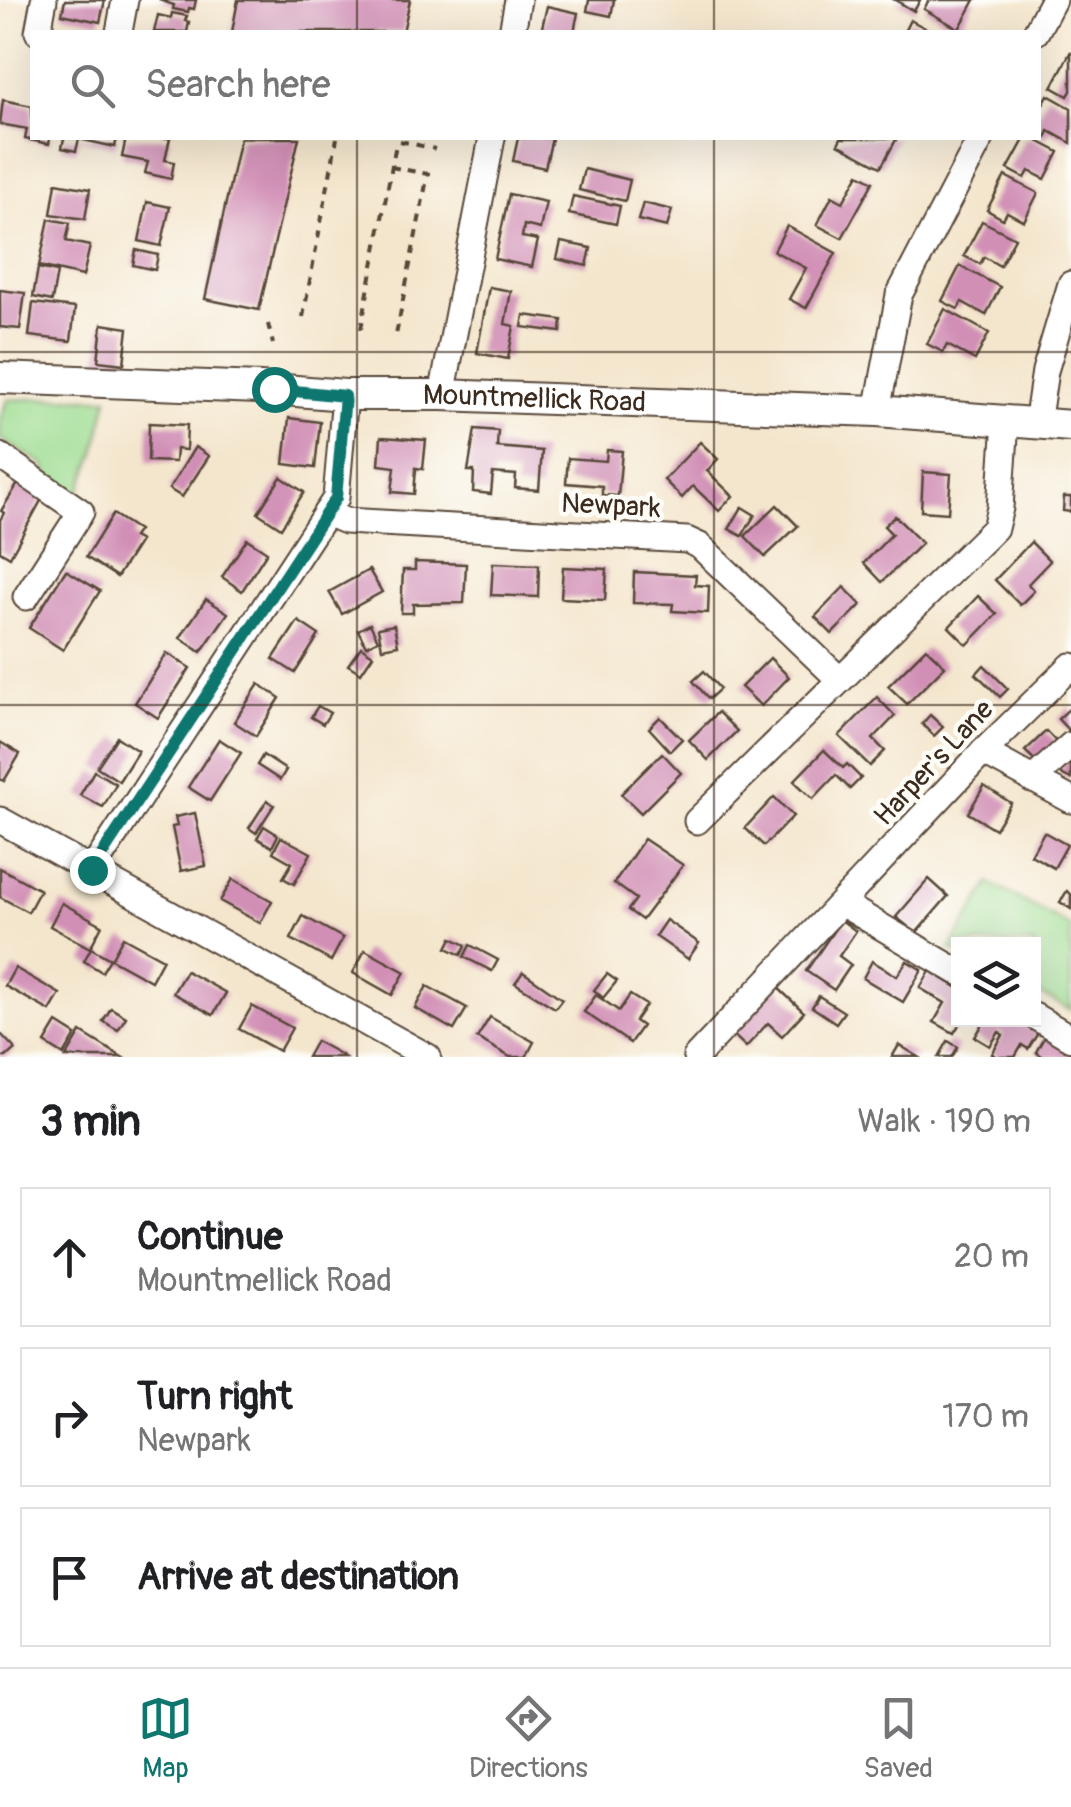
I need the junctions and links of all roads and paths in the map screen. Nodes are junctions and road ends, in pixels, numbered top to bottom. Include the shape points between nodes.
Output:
1 (44, 0) edge
2 (125, 0) edge
3 (518, 0) edge
4 (1053, 0) edge
5 (38, 30) edge
6 (120, 30) edge
7 (512, 30) edge
8 (1037, 30) edge
9 (337, 140) edge
10 (492, 140) edge
11 (980, 140) edge
12 (434, 148) dead end
13 (391, 168) junction
14 (1071, 284) edge
15 (303, 317) dead end
16 (268, 324) dead end
17 (361, 328) dead end
18 (396, 335) dead end
19 (273, 344) dead end
20 (0, 378) edge
21 (442, 395) junction
22 (345, 396) junction
23 (877, 411) junction
24 (1006, 422) junction
25 (1037, 424) junction
26 (1071, 426) edge
27 (0, 456) edge
28 (326, 513) junction
29 (26, 597) dead end
30 (1071, 666) edge
31 (840, 679) junction
32 (1071, 745) edge
33 (983, 752) junction
34 (1032, 780) junction
35 (1071, 800) edge
36 (0, 820) edge
37 (697, 821) dead end
38 (92, 870) junction
39 (843, 904) junction
40 (951, 968) edge
41 (1041, 1020) edge
42 (1071, 1038) edge
43 (428, 1057) edge
44 (696, 1057) edge

1 - 5 street
2 - 6 street
3 - 7 street
4 - 8 street
9 - 15 path
10 - 21 street
11 - 23 street via 899,295
12 - 13 path via 398,142
13 - 17 path
13 - 18 path via 428,174
14 - 25 street
16 - 19 path
20 - 22 main road, Mountmellick Road
21 - 22 main road, Mountmellick Road
21 - 23 main road, Mountmellick Road
22 - 28 street via 336,498
23 - 24 main road, Mountmellick Road
24 - 25 main road, Mountmellick Road
24 - 31 street via 995,528
25 - 26 main road, Mountmellick Road
27 - 29 street via 81,512
28 - 31 street, Newpark via 346,522 687,540
28 - 38 street
30 - 33 street, Harper's Lane
31 - 37 street
32 - 34 street
33 - 34 street
33 - 39 street, Harper's Lane
34 - 35 street
36 - 38 street
38 - 43 street
39 - 40 street
39 - 44 street, Harper's Lane
41 - 42 street

